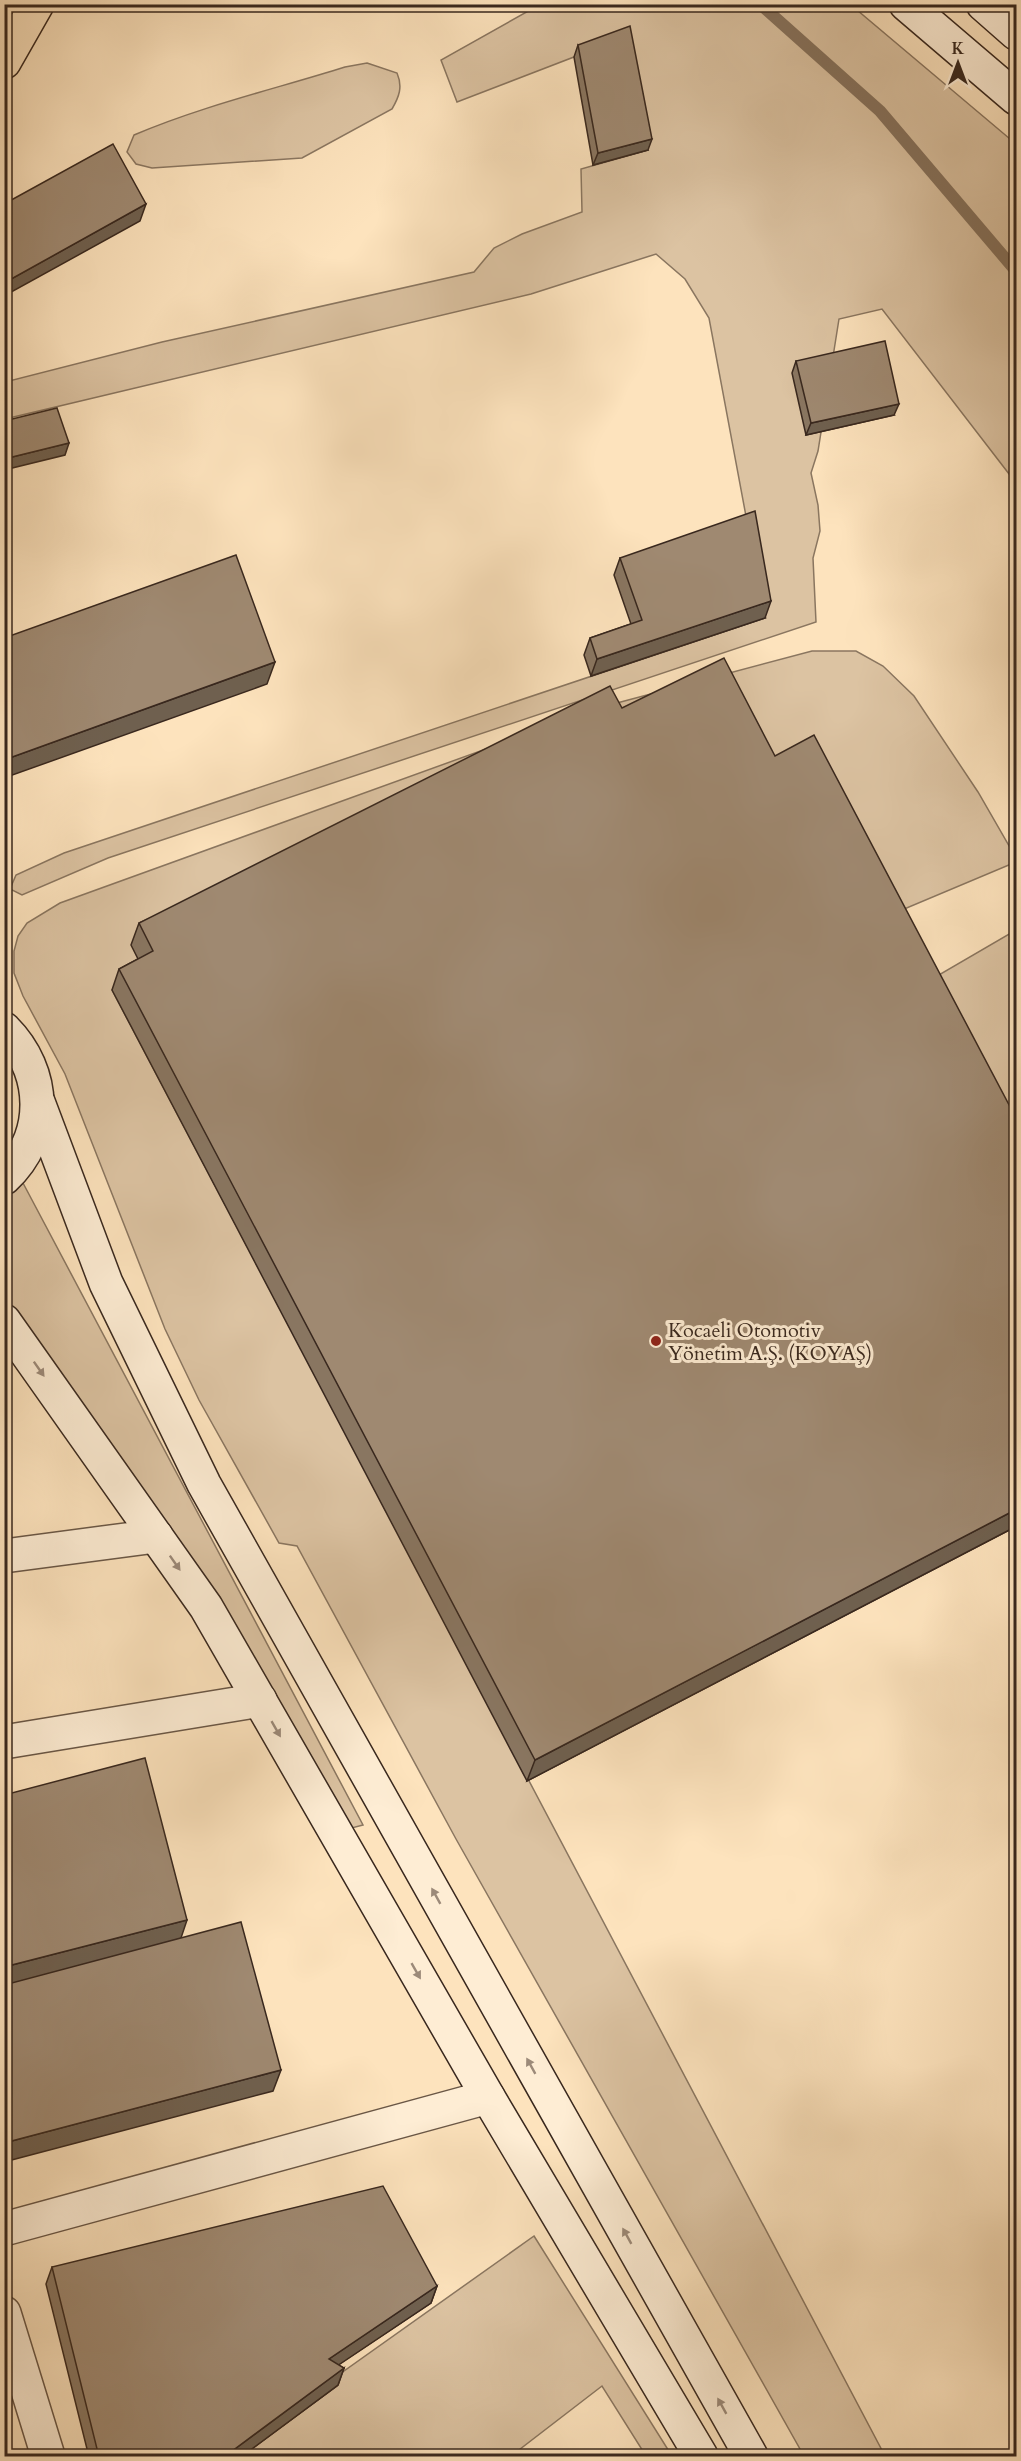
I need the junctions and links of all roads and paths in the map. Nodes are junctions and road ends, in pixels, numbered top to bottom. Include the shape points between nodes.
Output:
1 (37, 4) edge
2 (906, 4) edge
3 (983, 4) edge
4 (1017, 33) edge
5 (4, 62) edge
6 (1017, 98) edge
7 (4, 1029) edge
8 (38, 1102) junction
9 (4, 1179) edge
10 (4, 1322) edge
11 (156, 1536) junction
12 (4, 1556) edge
13 (260, 1700) junction
14 (4, 1742) edge
15 (488, 2097) junction
16 (4, 2229) edge
17 (4, 2313) edge
18 (48, 2457) edge
19 (701, 2457) edge
20 (751, 2457) edge

1 - 5 highway
2 - 6 main road
3 - 4 main road
7 - 8 main road via 18,1043 33,1071
8 - 9 main road via 33,1137 16,1167
20 -> 8 main road via 204,1484 106,1283
10 -> 11 main road
11 - 12 main road
11 -> 13 main road via 206,1607
13 - 14 main road
13 -> 15 main road
15 - 16 main road
15 - 19 main road
17 - 18 main road

